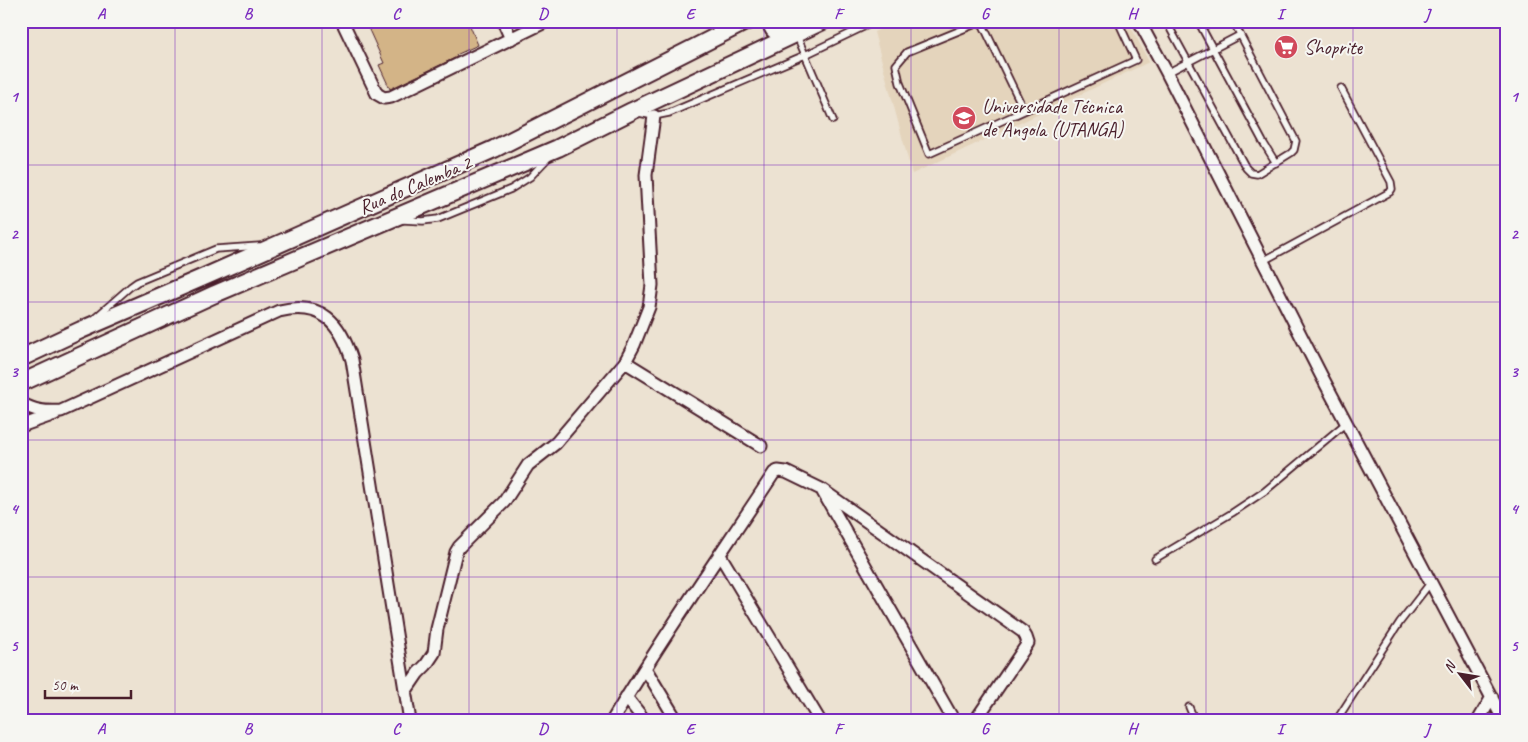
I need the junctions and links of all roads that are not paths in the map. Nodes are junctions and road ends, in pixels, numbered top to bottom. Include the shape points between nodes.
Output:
1 (342, 21) edge
2 (503, 21) edge
3 (547, 21) edge
4 (747, 21) edge
5 (771, 21) edge
6 (823, 21) edge
7 (876, 21) edge
8 (1118, 21) edge
9 (1139, 21) edge
10 (1166, 21) edge
11 (1198, 21) edge
12 (1233, 21) edge
13 (981, 22) edge
14 (796, 34) junction
15 (1240, 35) junction
16 (511, 39) junction
17 (1212, 49) junction
18 (805, 55) junction
19 (1188, 62) junction
20 (1167, 72) junction
21 (1341, 88) dead end
22 (1024, 110) junction
23 (632, 111) junction
24 (654, 116) junction
25 (833, 120) dead end
26 (1276, 163) junction
27 (276, 245) junction
28 (1263, 261) junction
29 (81, 330) junction
30 (21, 358) edge
31 (626, 362) junction
32 (21, 383) edge
33 (21, 403) edge
34 (61, 411) junction
35 (1346, 423) junction
36 (21, 426) edge
37 (760, 446) dead end
38 (821, 489) junction
39 (720, 555) junction
40 (1155, 559) dead end
41 (1431, 582) junction
42 (645, 668) junction
43 (405, 692) junction
44 (626, 697) junction
45 (1492, 697) junction
46 (1189, 707) dead end
47 (410, 721) edge
48 (612, 721) edge
49 (645, 721) edge
50 (677, 721) edge
51 (820, 721) edge
52 (954, 721) edge
53 (975, 721) edge
54 (1195, 721) edge
55 (1336, 721) edge
56 (1478, 721) edge
57 (1504, 721) edge

1 - 16 street via 377,94 384,98
2 - 16 street
3 - 16 street
4 - 27 main road, Rua do Calemba 2 via 494,149
5 - 14 main road via 771,28 776,32
6 - 14 main road, Rua do Calemba 2
7 - 18 lane
8 - 22 lane via 1136,60
9 - 20 street
10 - 19 lane
11 - 17 lane
12 - 15 lane
13 - 22 lane
13 - 22 lane via 907,52 896,65 900,83 929,154
14 - 18 lane
14 - 23 main road, Rua do Calemba 2
15 - 17 lane
15 - 26 lane via 1295,137 1294,150
17 - 19 lane
17 - 26 lane
18 - 24 lane via 669,113
18 - 25 lane
19 - 20 lane
19 - 26 lane via 1248,171 1257,174
20 - 28 street
21 - 28 lane via 1392,188
23 - 24 lane
23 - 32 main road, Rua do Calemba 2 via 558,148 155,320
24 - 31 street via 646,175 651,299
27 - 29 main road, Rua do Calemba 2
27 - 29 lane via 216,250 137,282
28 - 35 street
29 - 30 main road, Rua do Calemba 2
31 - 37 street
31 - 43 street via 556,443 524,468 504,502 459,547 437,629 434,653
33 - 34 street via 45,412
34 - 36 street
34 - 43 street via 279,311 306,308 330,320 341,331 352,360
35 - 40 lane via 1265,491
35 - 41 street
38 - 39 street via 786,472 774,473
38 - 52 street
38 - 53 street via 1026,637 1028,643
39 - 42 street
39 - 51 street
41 - 45 street
41 - 55 lane via 1400,622
42 - 44 street
42 - 50 street
43 - 47 street
44 - 48 street
44 - 49 street
45 - 56 street
45 - 57 street
46 - 54 lane

